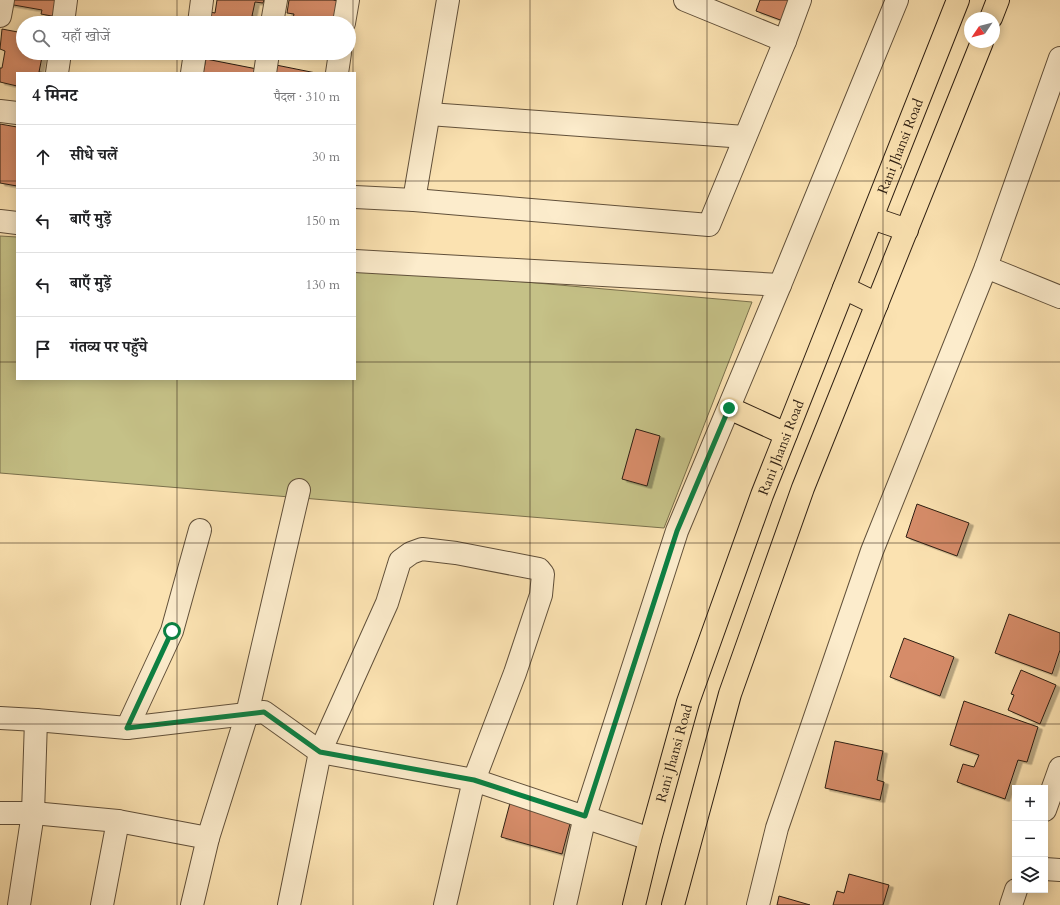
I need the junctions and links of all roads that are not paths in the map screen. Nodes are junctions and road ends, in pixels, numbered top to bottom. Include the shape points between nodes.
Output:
1 (3, 0) edge
2 (66, 0) edge
3 (202, 0) edge
4 (276, 0) edge
5 (348, 0) edge
6 (448, 0) edge
7 (685, 0) edge
8 (800, 0) edge
9 (897, 0) edge
10 (958, 0) edge
11 (998, 0) edge
12 (993, 12) edge
13 (0, 16) edge
14 (64, 16) edge
15 (200, 16) edge
16 (273, 16) edge
17 (345, 16) edge
18 (785, 41) junction
19 (980, 48) edge
20 (1060, 58) edge
21 (59, 60) edge
22 (194, 60) edge
23 (267, 60) edge
24 (339, 60) edge
25 (57, 72) edge
26 (192, 72) edge
27 (265, 72) edge
28 (337, 72) edge
29 (0, 110) edge
30 (16, 113) edge
31 (429, 114) junction
32 (745, 137) junction
33 (356, 197) edge
34 (414, 200) junction
35 (872, 218) junction
36 (0, 221) edge
37 (16, 223) edge
38 (907, 230) junction
39 (356, 260) edge
40 (986, 267) junction
41 (780, 285) junction
42 (844, 288) junction
43 (1060, 297) edge
44 (877, 304) junction
45 (729, 408) junction
46 (786, 434) junction
47 (298, 490) dead end
48 (200, 530) dead end
49 (247, 714) junction
50 (0, 718) edge
51 (36, 720) junction
52 (127, 728) junction
53 (320, 752) junction
54 (1060, 768) edge
55 (474, 780) junction
56 (1048, 802) edge
57 (0, 813) edge
58 (33, 813) junction
59 (585, 816) junction
60 (118, 821) junction
61 (208, 838) junction
62 (650, 839) junction
63 (1048, 869) edge
64 (1060, 870) edge
65 (1015, 893) edge
66 (19, 905) edge
67 (102, 905) edge
68 (192, 905) edge
69 (289, 905) edge
70 (445, 905) edge
71 (564, 905) edge
72 (634, 905) edge
73 (673, 905) edge
74 (758, 905) edge
75 (1011, 905) edge

1 - 13 street
2 - 14 street
3 - 15 street
4 - 16 street
5 - 17 street
6 - 31 street
7 - 18 street
8 - 18 street
9 - 41 street
10 - 35 highway, Rani Jhansi Road
11 - 12 highway
18 - 32 street
19 - 38 highway
20 - 40 street
21 - 25 street
22 - 26 street
23 - 27 street
24 - 28 street
29 - 30 street
31 - 32 street
31 - 34 street
32 - 34 street via 709,225
33 - 34 street
35 - 38 highway
35 - 42 highway, Rani Jhansi Road
36 - 37 street
38 - 44 highway
39 - 41 street
40 - 43 street
40 - 74 street via 872,551 776,828
41 - 45 street
42 - 44 highway
42 - 46 highway, Rani Jhansi Road
44 - 73 highway via 803,488 730,694
45 - 46 highway
45 - 59 street via 677,531
46 - 62 highway, Rani Jhansi Road via 688,702
47 - 49 street
48 - 52 street via 172,631
49 - 52 street
49 - 53 street via 264,712
49 - 61 street
50 - 51 street
51 - 52 street
51 - 58 street
53 - 55 street
53 - 55 street via 387,602 400,561 410,553 422,549 456,552 539,569 543,574 541,595 515,673
53 - 69 street
54 - 56 street
55 - 59 street
55 - 70 street
57 - 58 street
58 - 60 street
58 - 66 street
59 - 62 street
59 - 71 street
60 - 61 street
60 - 67 street
61 - 68 street
62 - 72 highway, Rani Jhansi Road
63 - 64 street
65 - 75 street

